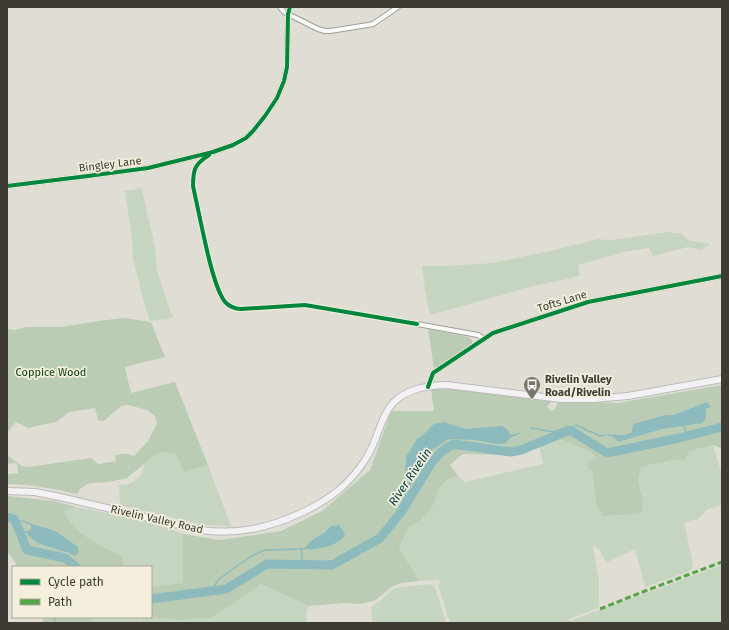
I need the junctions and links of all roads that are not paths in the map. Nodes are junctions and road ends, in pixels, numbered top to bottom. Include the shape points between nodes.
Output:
1 (280, 7) edge
2 (290, 7) edge
3 (398, 7) edge
4 (288, 14) junction
5 (7, 186) edge
6 (722, 276) edge
7 (417, 324) dead end
8 (484, 339) junction
9 (722, 379) edge
10 (428, 387) junction
11 (7, 490) edge

1 - 4 street
2 - 4 street, Bingley Lane
3 - 4 street via 368,25 330,31 318,29
4 - 5 street, Bingley Lane via 284,81 277,98 246,138 213,152 148,168
6 - 8 street, Tofts Lane via 588,302 502,330
7 - 8 street via 478,335
8 - 10 street, Tofts Lane via 433,374
9 - 10 main road, Rivelin Valley Road via 618,398 580,400 455,386
10 - 11 main road, Rivelin Valley Road via 412,391 393,403 386,413 366,460 342,488 316,505 262,527 222,532 200,530 48,494

